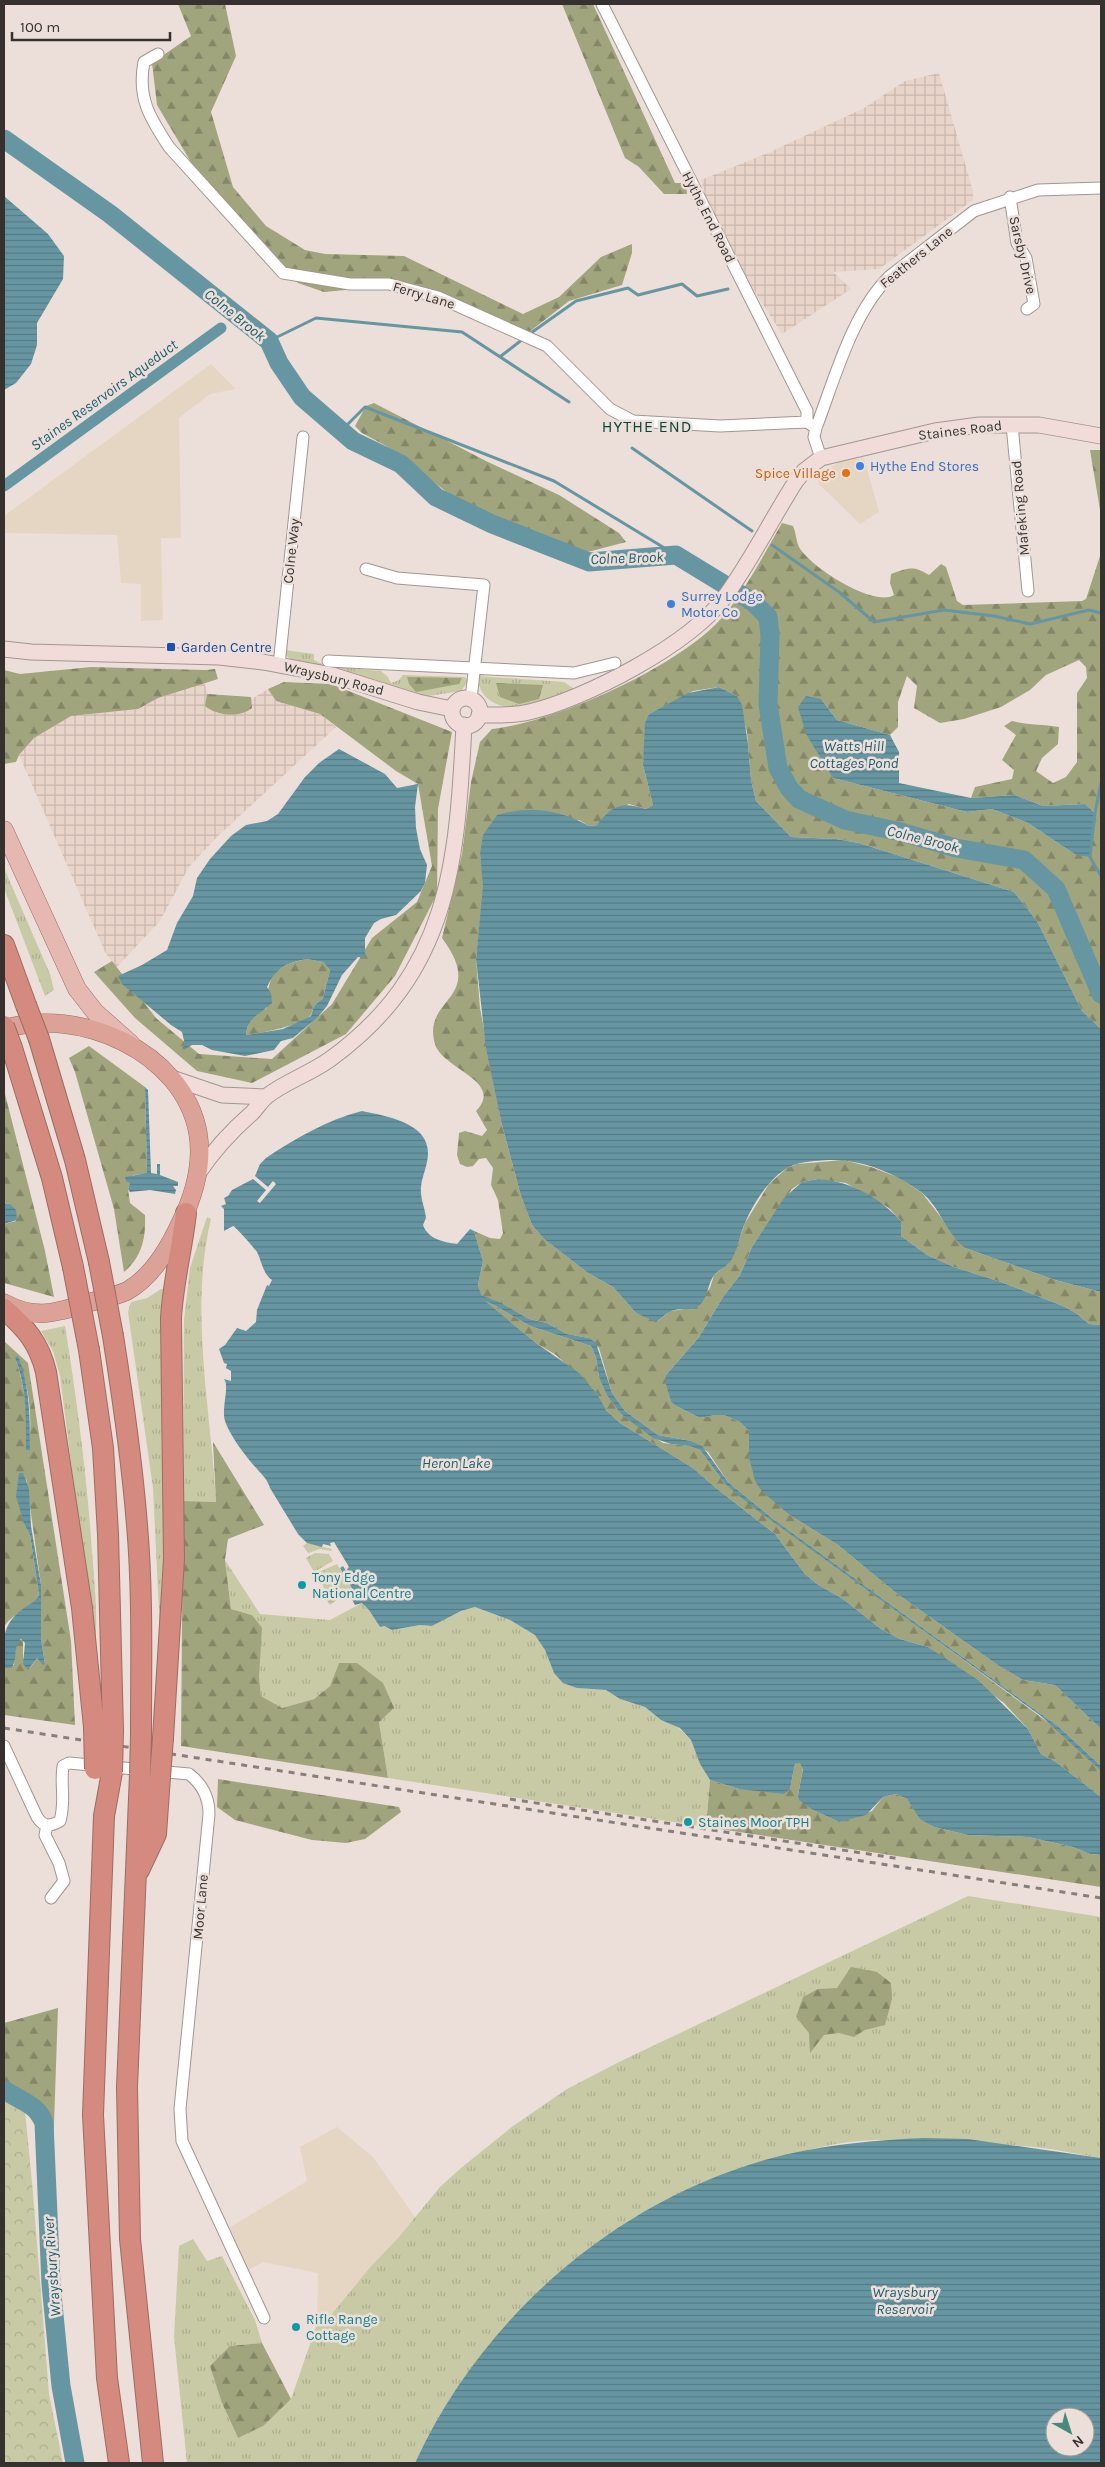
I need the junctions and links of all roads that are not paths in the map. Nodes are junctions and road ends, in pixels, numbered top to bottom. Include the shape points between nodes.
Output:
1 (602, 4) edge
2 (158, 54) dead end
3 (1101, 188) edge
4 (1010, 197) junction
5 (1027, 309) dead end
6 (812, 425) junction
7 (1012, 425) junction
8 (1101, 436) edge
9 (303, 437) dead end
10 (821, 458) junction
11 (366, 569) dead end
12 (1028, 591) dead end
13 (4, 649) edge
14 (328, 661) dead end
15 (615, 663) dead end
16 (279, 665) junction
17 (476, 668) junction
18 (471, 699) junction
19 (452, 709) junction
20 (479, 715) junction
21 (464, 725) junction
22 (4, 830) edge
23 (4, 945) edge
24 (4, 1028) edge
25 (134, 1046) junction
26 (169, 1077) junction
27 (266, 1097) junction
28 (197, 1175) junction
29 (186, 1213) junction
30 (4, 1303) edge
31 (4, 1309) edge
32 (103, 1728) junction
33 (5, 1748) edge
34 (47, 1825) junction
35 (136, 1877) junction
36 (52, 1898) dead end
37 (264, 2318) dead end
38 (119, 2463) edge
39 (153, 2463) edge

1 - 6 street, Hythe End Road
2 - 6 street, Ferry Lane via 144,62 141,79 145,105 154,124 169,148 284,273 350,284 389,284 438,297 548,346 610,409 633,421 720,426
3 - 4 street, Feathers Lane via 1038,190
4 - 5 street, Sarsby Drive via 1017,244 1026,258 1034,304
4 - 6 street, Feathers Lane via 974,211 877,288 849,340
6 - 10 street, Feathers Lane
7 - 8 main road, Staines Road via 1039,425
7 - 10 main road, Staines Road via 979,425 934,431
7 - 12 street, Mafeking Road
9 - 16 street, Colne Way
10 - 20 main road via 796,481 723,599 707,618 679,640 587,692 554,705 527,713
11 - 17 street via 397,578 484,585
13 - 16 main road, Wraysbury Road via 219,657
14 - 17 street, Wraysbury Road
15 - 17 street, Wraysbury Road via 574,673
16 - 19 main road, Wraysbury Road via 332,675 418,702
17 - 18 street
18 - 19 main road via 457,700
18 - 20 main road via 478,706
19 - 21 main road via 455,721
20 - 21 main road via 473,724
21 - 27 main road via 448,885 428,946 411,977 370,1026 328,1060
22 - 25 main road via 77,989 95,1012
23 - 35 highway, bridge via 39,1039 75,1160 114,1336 126,1420 138,1526 141,1615
24 - 25 highway via 33,1022 77,1025
24 - 32 highway, bridge via 52,1178 89,1350 104,1467 113,1677
25 - 26 highway
26 - 27 main road via 222,1095
26 - 28 highway via 187,1101 196,1125
27 - 28 main road via 211,1153
28 - 29 highway
29 - 30 highway via 165,1254 149,1273 126,1291 53,1314 27,1312
29 - 35 highway, bridge via 171,1318 174,1559 156,1834
31 - 32 highway via 34,1339 46,1372
32 - 38 highway, bridge via 104,1816 93,2115 108,2378
33 - 34 street via 38,1817
34 - 36 street via 45,1835 64,1881
34 - 37 street, Moor Lane via 60,1821 65,1803 61,1778 63,1766 69,1763 189,1774 200,1783 209,1804 209,1814 183,2081 182,2141
35 - 39 highway via 127,2087 130,2239

